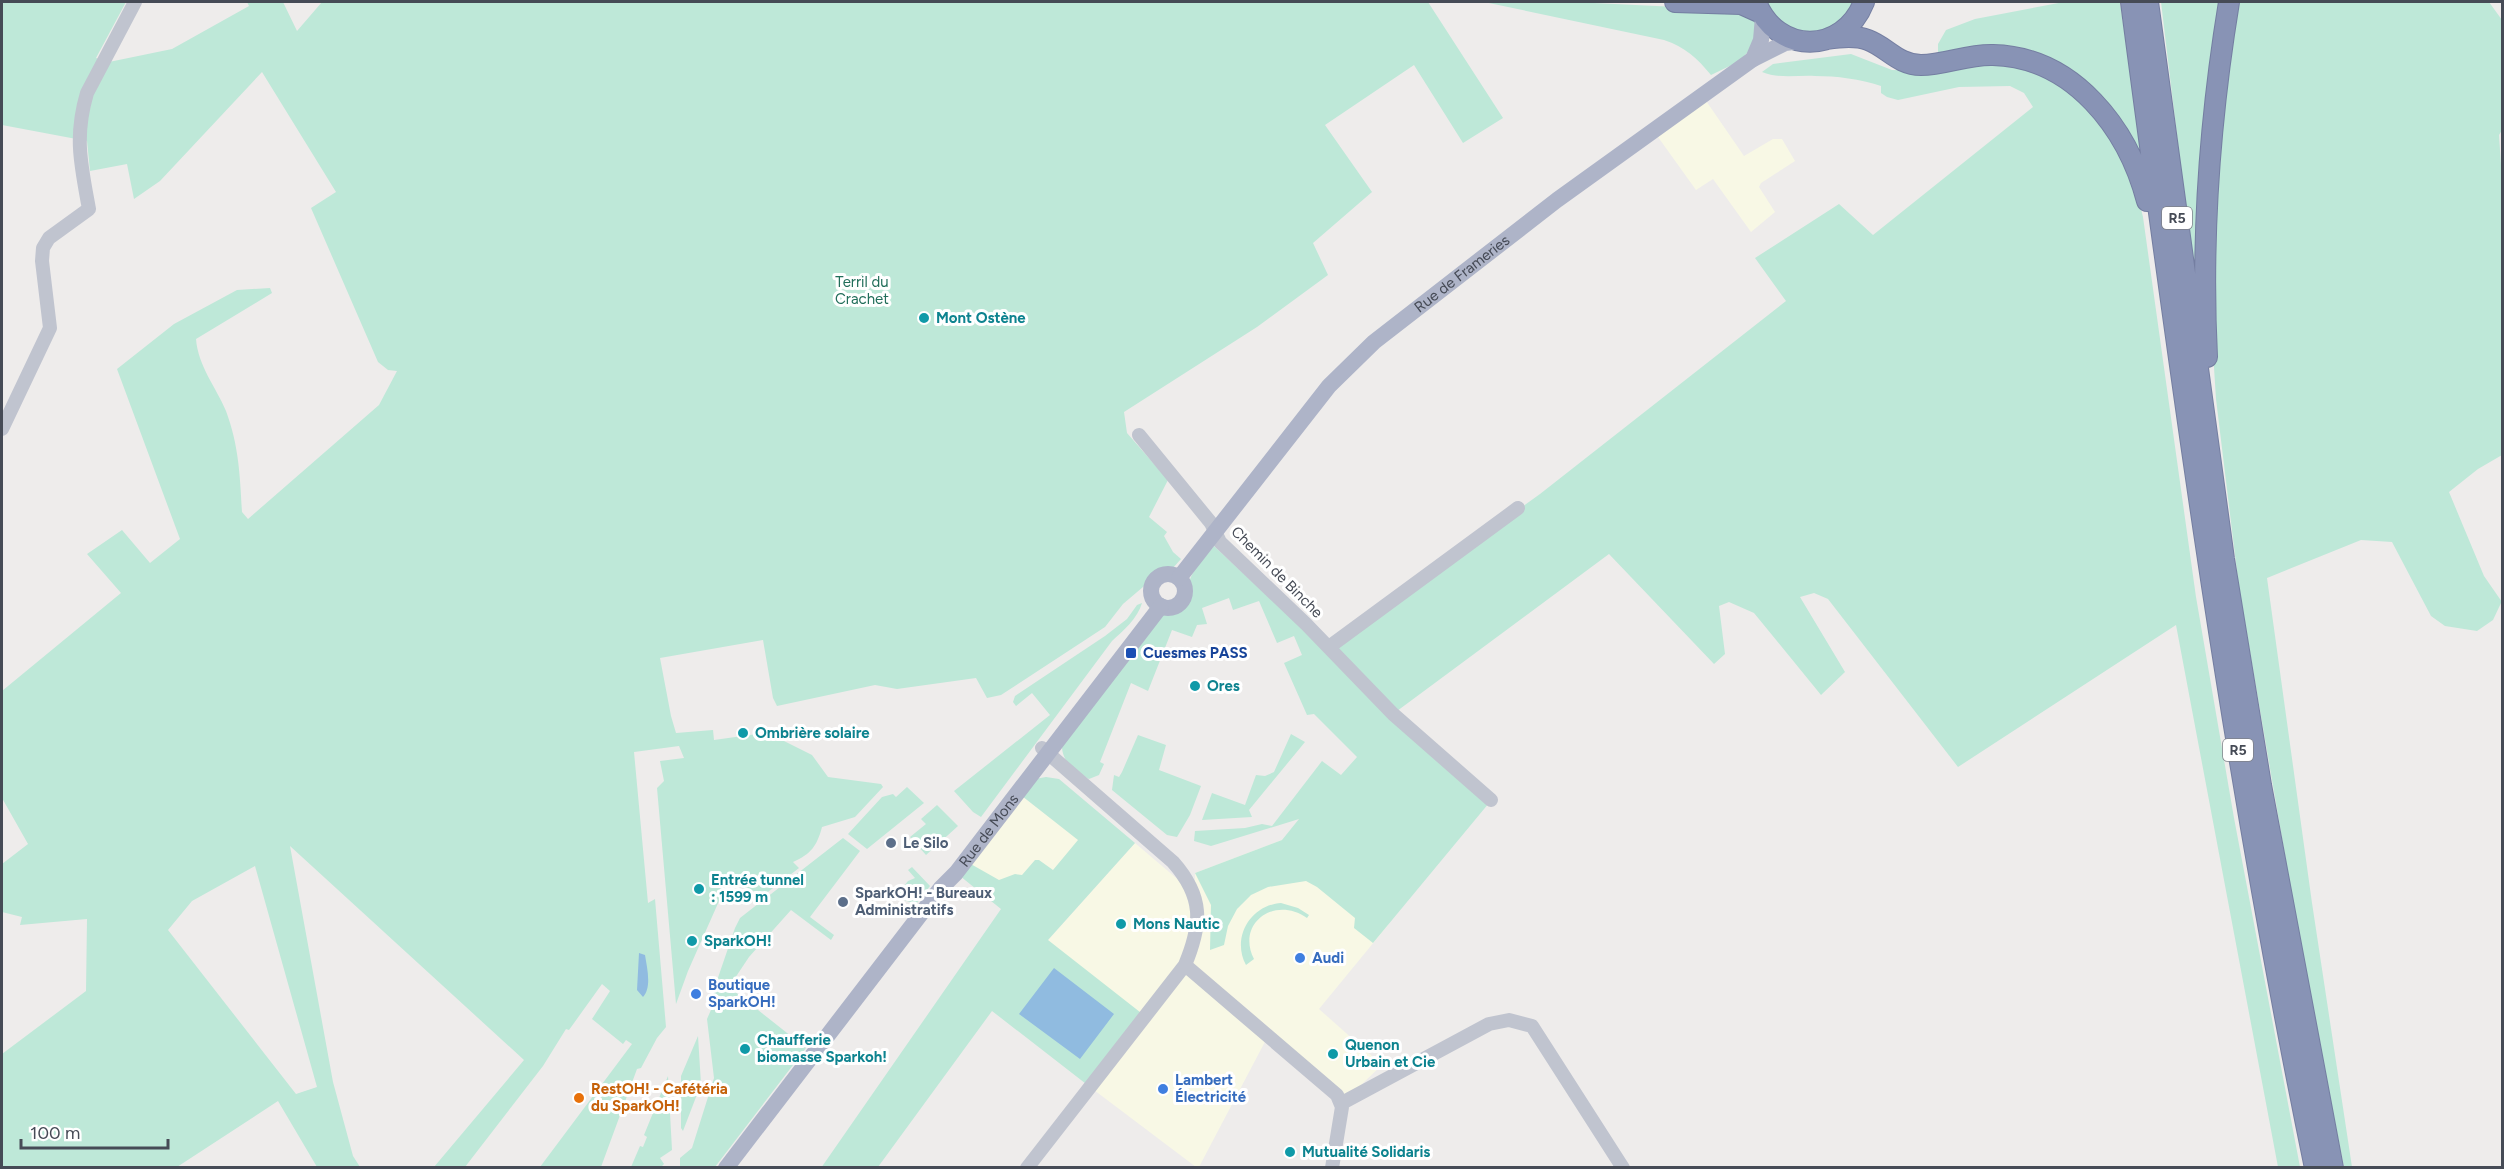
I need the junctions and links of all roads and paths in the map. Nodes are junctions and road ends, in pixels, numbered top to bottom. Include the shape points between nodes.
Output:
1 (135, 2) edge
2 (1675, 2) edge
3 (1864, 2) edge
4 (2131, 2) edge
5 (2148, 2) edge
6 (2229, 2) edge
7 (1760, 11) edge
8 (1827, 39) junction
9 (1801, 41) junction
10 (1753, 59) junction
11 (2162, 237) junction
12 (2, 429) edge
13 (2205, 434) junction
14 (1139, 435) dead end
15 (1518, 508) dead end
16 (1215, 532) junction
17 (1179, 578) junction
18 (1157, 603) junction
19 (1329, 647) junction
20 (1046, 751) junction
21 (1491, 800) dead end
22 (1185, 965) junction
23 (1342, 1103) junction
24 (726, 1167) edge
25 (1027, 1167) edge
26 (1332, 1167) edge
27 (1623, 1167) edge
28 (2315, 1167) edge
29 (2333, 1167) edge

1 - 12 street via 87,93 78,146 89,209 50,238 44,248 50,328
2 - 7 highway via 1741,4
3 - 8 highway via 1850,25
4 - 11 highway, R5
5 - 13 highway, R5
6 - 13 highway via 2207,209 2205,315 2210,412
7 - 9 highway via 1780,33
7 - 10 main road via 1761,40
8 - 9 highway
8 - 11 highway via 1867,39 1895,58 1921,65 1965,56 2021,59 2068,80 2102,110 2121,137
9 - 10 main road, Rue de Frameries via 1785,43
10 - 16 main road, Rue de Frameries via 1566,193 1374,342 1329,386
11 - 28 highway, R5 via 2205,550 2242,779
13 - 29 highway, R5 via 2261,785
14 - 16 street, Chemin de Binche
15 - 19 street
16 - 17 main road
16 - 19 street, Chemin de Binche via 1220,542
17 - 18 main road via 1169,574 1158,577 1151,587
17 - 18 main road via 1184,585 1183,598 1176,606
18 - 20 main road, Rue de Mons
19 - 21 street, Chemin de Binche via 1394,714
20 - 22 street via 1186,876 1195,895 1197,913 1192,949
20 - 24 main road, Rue de Mons via 956,873
22 - 23 street via 1330,1087
22 - 25 street
23 - 26 street
23 - 27 street via 1489,1024 1509,1020 1532,1026

